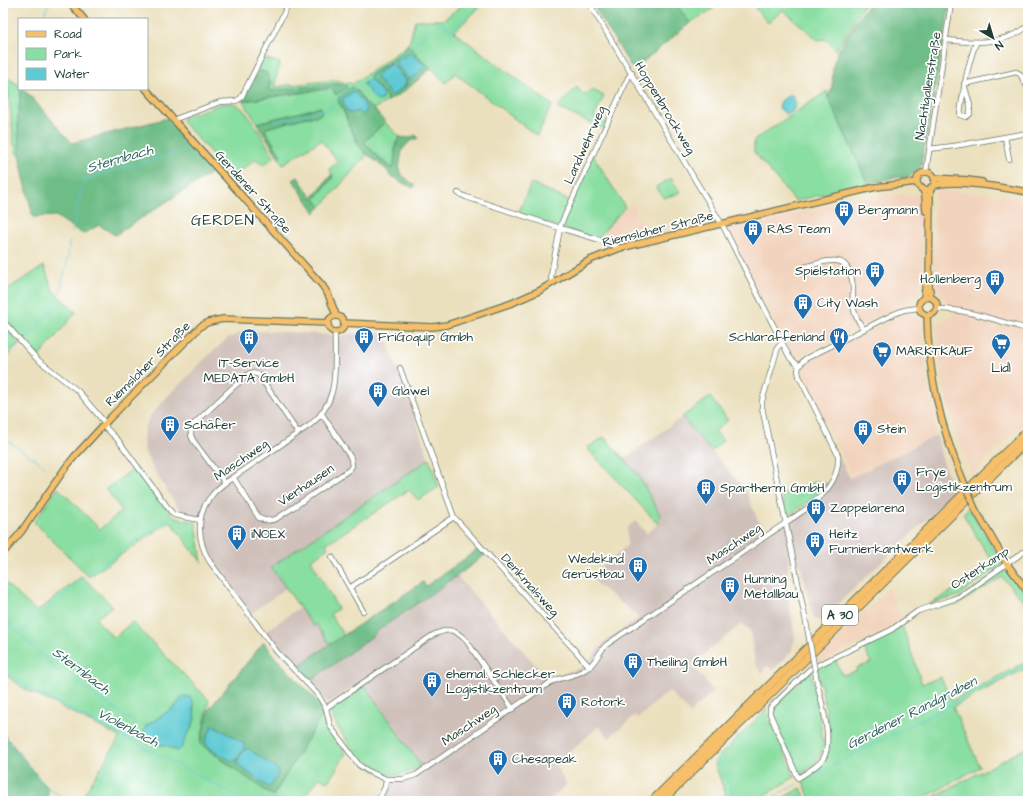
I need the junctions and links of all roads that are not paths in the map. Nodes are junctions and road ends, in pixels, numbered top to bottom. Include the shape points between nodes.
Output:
1 (70, 3) edge
2 (289, 3) edge
3 (589, 3) edge
4 (951, 3) edge
5 (83, 18) edge
6 (1028, 26) edge
7 (946, 40) junction
8 (976, 43) junction
9 (632, 72) junction
10 (964, 84) junction
11 (1028, 88) edge
12 (147, 90) edge
13 (173, 120) junction
14 (1028, 133) edge
15 (1005, 137) junction
16 (929, 149) junction
17 (1009, 159) dead end
18 (926, 172) junction
19 (934, 178) junction
20 (917, 182) junction
21 (932, 186) junction
22 (922, 188) junction
23 (1028, 190) edge
24 (458, 193) dead end
25 (722, 225) junction
26 (560, 228) junction
27 (620, 248) junction
28 (804, 267) dead end
29 (552, 283) junction
30 (924, 298) junction
31 (931, 298) junction
32 (918, 308) junction
33 (936, 309) junction
34 (336, 315) junction
35 (927, 316) junction
36 (3, 321) edge
37 (344, 323) junction
38 (328, 324) junction
39 (1028, 329) edge
40 (863, 330) junction
41 (335, 332) junction
42 (782, 343) junction
43 (798, 366) junction
44 (400, 368) dead end
45 (322, 414) junction
46 (105, 423) junction
47 (1028, 430) edge
48 (298, 433) junction
49 (1028, 440) edge
50 (233, 477) junction
51 (225, 483) junction
52 (454, 517) junction
53 (200, 520) junction
54 (786, 522) junction
55 (1028, 549) edge
56 (3, 553) edge
57 (332, 556) dead end
58 (1008, 564) junction
59 (351, 587) junction
60 (1028, 592) edge
61 (363, 611) dead end
62 (590, 667) junction
63 (326, 708) junction
64 (513, 709) junction
65 (386, 780) junction
66 (378, 801) edge
67 (652, 801) edge
68 (662, 801) edge

1 - 5 main road
2 - 13 street via 241,98 236,101 220,102
3 - 9 street, Hoppenbrockweg
4 - 7 street, Nachtigallenstraße
6 - 8 street via 1013,35
7 - 8 street
7 - 16 street, Nachtigallenstraße
8 - 10 street
9 - 25 street, Hoppenbrockweg
9 - 26 street, Landwehrweg
10 - 10 street via 960,115 966,117 970,114 970,105
10 - 11 street via 1016,72
12 - 13 main road, Gerdener Straße
13 - 34 main road, Gerdener Straße via 322,285
14 - 15 street
15 - 16 street
15 - 17 street
16 - 18 street, Nachtigallenstraße
18 - 19 main road
18 - 20 main road via 920,174
19 - 21 main road
19 - 23 main road via 968,180
20 - 22 main road
20 - 25 main road, Riemsloher Straße via 869,189
21 - 22 main road
21 - 23 main road via 941,183 969,184
21 - 31 main road via 929,285
22 - 30 main road via 925,195 927,240
24 - 26 street
25 - 27 main road, Riemsloher Straße
25 - 42 street, Maschweg
26 - 27 street
26 - 29 street, Landwehrweg
27 - 29 main road, Riemsloher Straße via 590,260
28 - 40 street via 835,260 846,264 852,281 853,309
29 - 37 main road, Riemsloher Straße via 512,303 447,325 433,327
30 - 31 main road
30 - 32 main road via 919,302
31 - 33 main road via 936,304
32 - 35 main road
32 - 40 street via 900,312
33 - 35 main road via 933,314
33 - 39 street via 964,312
34 - 37 main road via 341,317
34 - 38 main road via 329,319
35 - 58 main road, bridge via 928,345 938,404 950,444 975,509
36 - 46 street, Riemsloher Straße via 37,358 78,391
37 - 41 main road via 342,330
38 - 41 main road via 330,330
38 - 46 main road, Riemsloher Straße via 224,319 209,322 195,332
40 - 43 street via 804,359
41 - 45 street, Maschweg via 333,390
42 - 43 street, Maschweg
42 - 54 street, Osterkamp via 778,347 762,407
43 - 54 street, Maschweg via 799,376 838,455 839,464 831,484 822,496
44 - 52 street, Denkmalsweg
45 - 48 street, Maschweg
45 - 50 street, Vierhausen via 352,458 349,470 270,521 259,518
46 - 53 street via 106,428 118,440 172,513
46 - 56 main road, Riemsloher Straße via 66,467 21,532
47 - 67 highway, A 30
48 - 50 street, Maschweg
48 - 51 street via 258,374 250,373 199,419 191,431 190,436
49 - 68 highway, A 30
50 - 51 street, Maschweg
51 - 53 street, Maschweg via 213,493
52 - 59 street
52 - 62 street, Denkmalsweg
53 - 63 street, Maschweg via 200,540 210,562 276,652 318,695
54 - 58 street, Osterkamp, bridge via 807,627 817,682 827,731 827,746 823,759 798,778 770,714 770,708 810,669 891,630 918,611 959,597
54 - 62 street, Maschweg via 606,645
55 - 58 street, Osterkamp
57 - 59 street
58 - 60 main road
59 - 61 street
62 - 64 street, Maschweg via 577,675 551,682
63 - 64 street via 433,635 445,630 457,631 466,640
63 - 65 street, Maschweg via 330,726 359,765
64 - 65 street, Maschweg via 416,775
65 - 66 street

